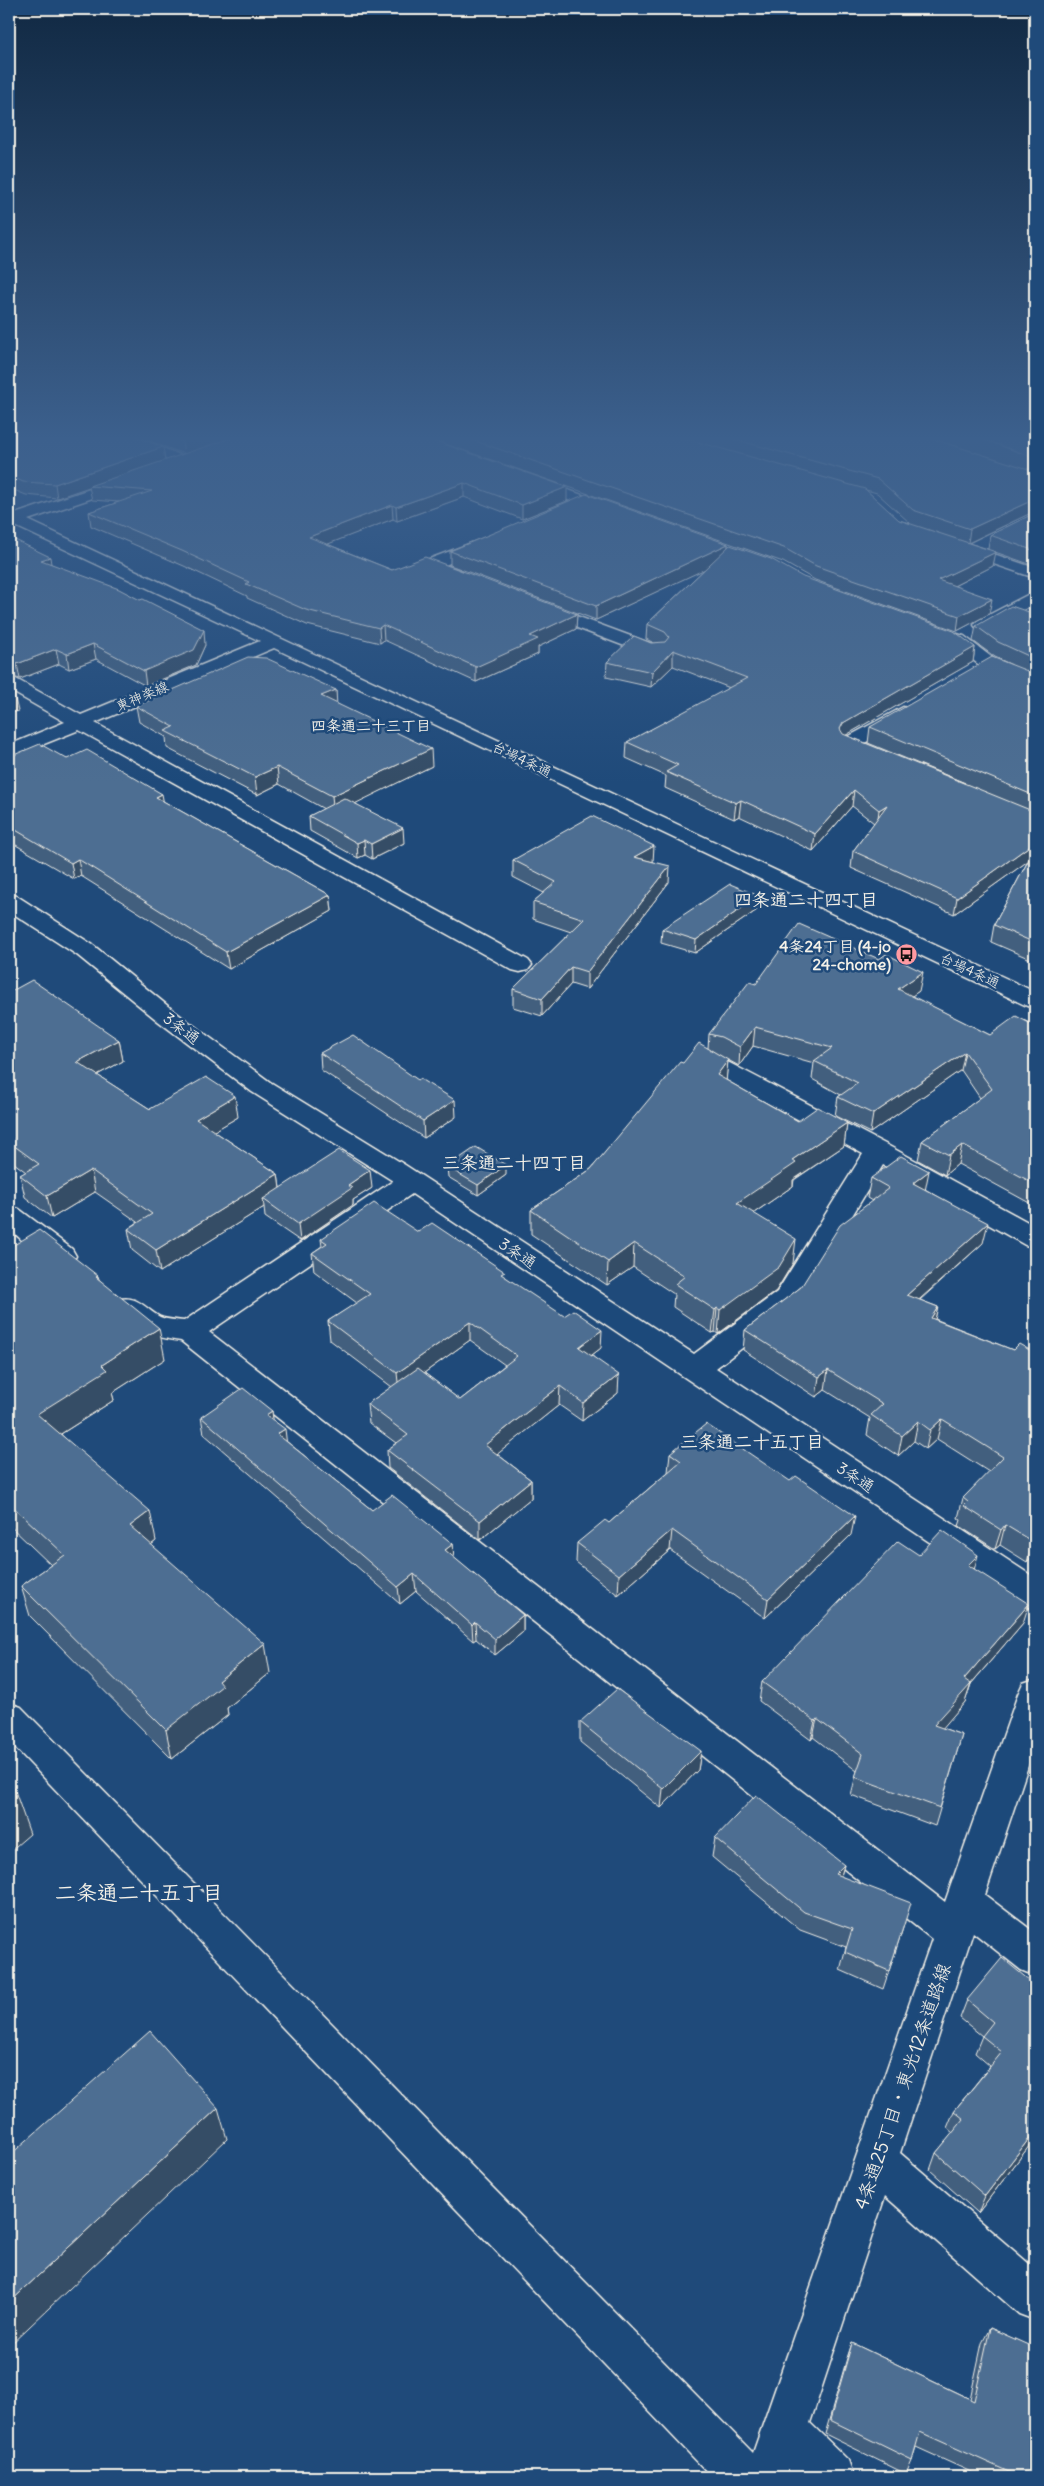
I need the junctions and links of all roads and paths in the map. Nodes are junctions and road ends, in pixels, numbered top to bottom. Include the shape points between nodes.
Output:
1 (80, 551) edge
2 (464, 551) edge
3 (968, 551) edge
4 (1035, 573) edge
5 (476, 583) edge
6 (1035, 596) edge
7 (530, 604) edge
8 (930, 630) edge
9 (958, 640) junction
10 (275, 641) junction
11 (657, 652) edge
12 (988, 663) junction
13 (972, 673) edge
14 (9, 683) edge
15 (1035, 684) edge
16 (922, 701) edge
17 (80, 722) junction
18 (9, 752) edge
19 (875, 755) edge
20 (9, 901) edge
21 (520, 965) dead end
22 (1035, 1001) edge
23 (709, 1062) edge
24 (878, 1151) junction
25 (411, 1182) junction
26 (9, 1215) edge
27 (1035, 1238) edge
28 (189, 1332) junction
29 (693, 1370) junction
30 (1035, 1595) edge
31 (1035, 1694) edge
32 (9, 1718) edge
33 (959, 1917) junction
34 (1035, 1957) edge
35 (876, 2160) junction
36 (1035, 2298) edge
37 (785, 2431) junction
38 (744, 2477) edge
39 (768, 2477) edge
40 (831, 2477) edge

1 - 10 street, 台場4条通
2 - 5 street via 430,565
3 - 4 street
6 - 9 street
7 - 11 street
8 - 9 street
9 - 12 street
10 - 17 street, 東神楽線
10 - 22 street, 台場4条通
12 - 13 street
12 - 15 street
14 - 17 street
16 - 19 street via 849,744
17 - 18 street, 東神楽線
17 - 21 street
20 - 25 street, 3条通 via 85,950 261,1087
23 - 24 street
24 - 27 street
24 - 29 street via 787,1299
25 - 28 street
25 - 29 street, 3条通
26 - 28 street via 154,1327
28 - 33 street
29 - 30 street, 3条通
31 - 33 street, 4条通25丁目・東光12条道路線
32 - 38 street
33 - 34 street
33 - 35 street, 4条通25丁目・東光12条道路線
35 - 36 street
35 - 37 street, 4条通25丁目・東光12条道路線
37 - 39 street, 4条通25丁目・東光12条道路線
37 - 40 street

